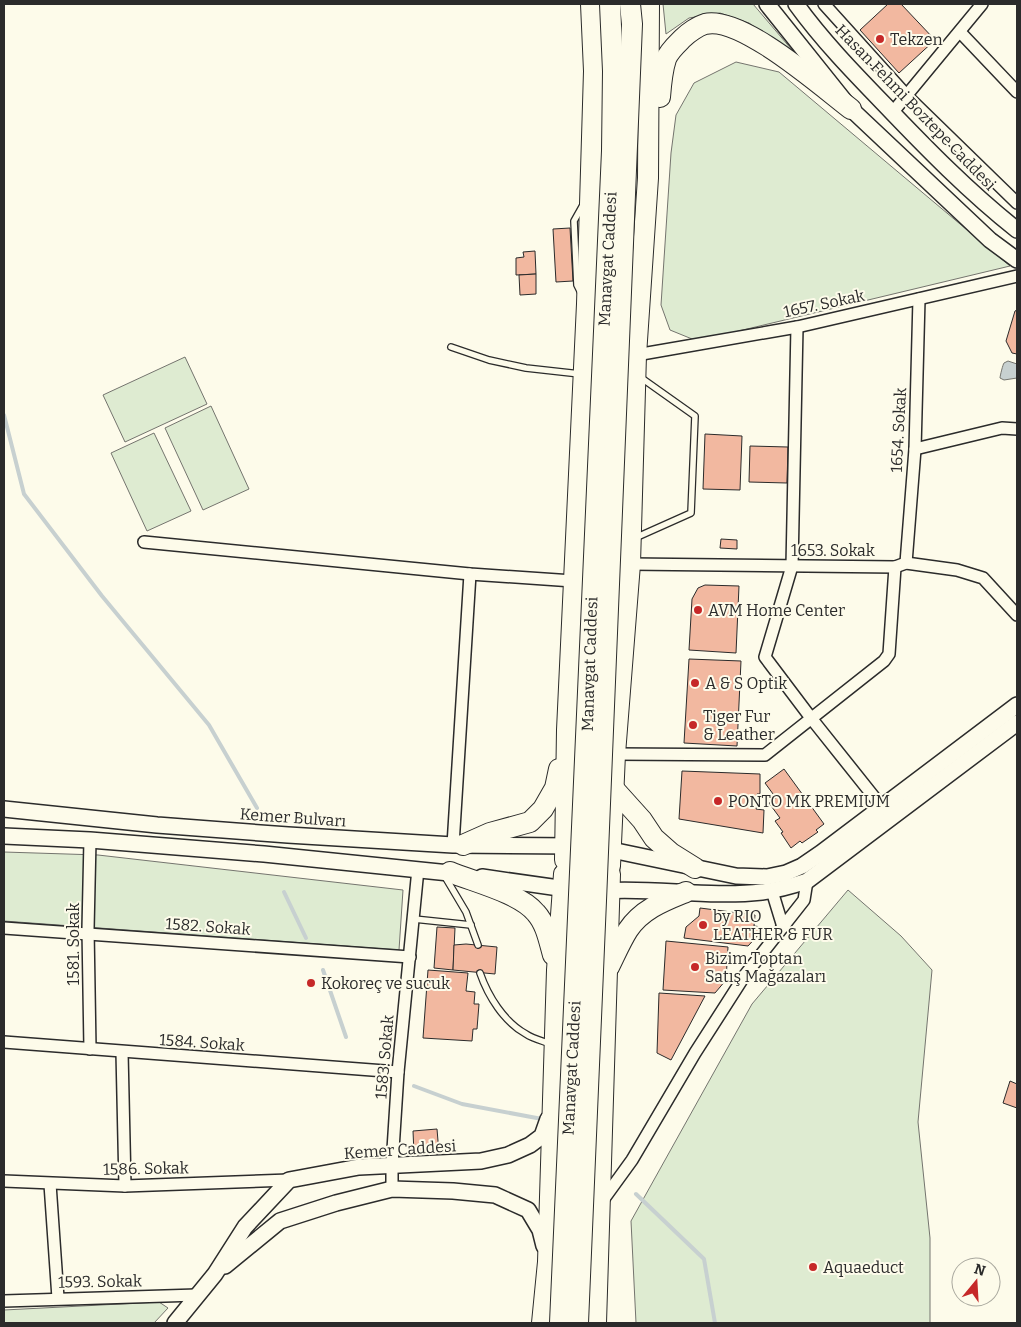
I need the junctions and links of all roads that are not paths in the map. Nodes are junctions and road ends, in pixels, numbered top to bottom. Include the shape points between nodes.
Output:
1 (591, 4) edge
2 (610, 4) edge
3 (630, 4) edge
4 (649, 4) edge
5 (767, 4) edge
6 (796, 4) edge
7 (824, 4) edge
8 (982, 4) edge
9 (960, 32) junction
10 (1017, 92) edge
11 (907, 96) junction
12 (851, 109) junction
13 (892, 113) junction
14 (648, 178) junction
15 (1017, 203) edge
16 (1017, 230) edge
17 (1017, 260) edge
18 (1017, 276) edge
19 (919, 299) junction
20 (797, 327) junction
21 (451, 346) dead end
22 (637, 365) junction
23 (583, 374) junction
24 (1017, 429) edge
25 (915, 449) junction
26 (631, 540) junction
27 (144, 542) dead end
28 (906, 562) junction
29 (630, 564) junction
30 (792, 566) junction
31 (894, 567) junction
32 (470, 574) junction
33 (573, 581) junction
34 (1017, 615) edge
35 (1017, 705) edge
36 (811, 718) junction
37 (1017, 723) edge
38 (568, 730) junction
39 (616, 754) junction
40 (615, 790) junction
41 (882, 807) junction
42 (4, 809) edge
43 (4, 836) edge
44 (90, 840) junction
45 (458, 845) junction
46 (418, 868) junction
47 (695, 868) junction
48 (587, 869) junction
49 (446, 872) junction
50 (807, 882) junction
51 (772, 890) junction
52 (686, 892) junction
53 (414, 919) junction
54 (471, 925) junction
55 (783, 927) junction
56 (4, 928) edge
57 (88, 934) junction
58 (478, 945) dead end
59 (410, 957) junction
60 (557, 970) junction
61 (607, 972) junction
62 (480, 973) dead end
63 (4, 1042) edge
64 (554, 1045) junction
65 (90, 1049) junction
66 (122, 1052) junction
67 (398, 1072) junction
68 (552, 1110) junction
69 (392, 1165) junction
70 (289, 1180) junction
71 (4, 1181) edge
72 (50, 1184) junction
73 (125, 1186) junction
74 (392, 1189) junction
75 (600, 1203) junction
76 (548, 1262) junction
77 (215, 1274) junction
78 (197, 1295) junction
79 (58, 1298) junction
80 (4, 1301) edge
81 (545, 1322) edge
82 (175, 1323) edge
83 (578, 1323) edge
84 (596, 1323) edge

1 - 23 highway via 594,71
2 - 81 highway, Manavgat Caddesi, bridge via 612,151
3 - 83 highway, Manavgat Caddesi, bridge via 624,267
4 - 14 highway
5 - 12 street
6 - 13 street, Hasan Fehmi Boztepe Caddesi
7 - 11 street
8 - 9 street
9 - 10 street
9 - 11 street
11 - 13 street
11 - 15 street
12 - 14 highway via 761,41 734,27 705,24 687,34 667,56
12 - 17 street via 990,240
13 - 16 street, Hasan Fehmi Boztepe Caddesi via 950,172
14 - 22 highway
18 - 19 street, 1657. Sokak
19 - 20 street, 1657. Sokak
19 - 25 street, 1654. Sokak
20 - 22 street, 1657. Sokak
20 - 30 street
21 - 23 lane via 489,360 526,368
22 - 26 highway
22 - 26 lane via 696,416 691,513
23 - 33 highway
24 - 25 street via 1002,428
25 - 28 street, 1654. Sokak
26 - 29 highway
27 - 32 street
28 - 31 street, 1653. Sokak
28 - 34 street via 958,570 983,578
29 - 30 street, 1653. Sokak
29 - 39 highway
30 - 31 street, 1653. Sokak
30 - 36 street via 765,657
31 - 36 street via 889,654
32 - 33 street
32 - 45 street
33 - 38 highway
35 - 41 street
36 - 39 street via 766,755
36 - 41 street
37 - 50 street
38 - 45 highway via 555,788 543,809 530,822
38 - 48 highway
39 - 40 highway
40 - 47 highway via 654,838
40 - 48 highway
41 - 47 street via 802,866 786,873 767,877 736,876
42 - 45 street, Kemer Bulvarı via 185,827
43 - 44 street
44 - 46 street
44 - 57 street, 1581. Sokak
45 - 48 street, Kemer Bulvarı
46 - 49 street
46 - 53 street, 1583. Sokak
47 - 48 street
48 - 49 street
48 - 52 street
48 - 60 highway
48 - 61 highway
49 - 54 lane
49 - 60 highway via 522,900 537,913 546,929
50 - 51 street
50 - 55 street via 804,900
51 - 52 street
51 - 55 street
52 - 61 highway via 640,916 629,929
53 - 54 lane
53 - 59 street, 1583. Sokak
54 - 58 lane
55 - 75 street via 745,974 632,1160
56 - 57 street, 1582. Sokak
57 - 59 street, 1582. Sokak
57 - 65 street, 1581. Sokak
59 - 67 street, 1583. Sokak
60 - 64 highway
61 - 75 highway
62 - 64 lane via 484,985 508,1021 526,1035
63 - 65 street, 1584. Sokak
64 - 68 highway
65 - 66 street, 1584. Sokak
66 - 67 street, 1584. Sokak
66 - 73 street
67 - 69 street, 1583. Sokak
68 - 69 street, Kemer Caddesi via 542,1136 508,1155 481,1161
68 - 76 highway
69 - 70 street, Kemer Caddesi via 359,1167
69 - 74 street, 1583. Sokak
70 - 73 street, 1586. Sokak
70 - 77 street via 246,1227
71 - 72 street, 1586. Sokak
72 - 73 street, 1586. Sokak
72 - 79 street
74 - 76 street via 495,1195 520,1206 528,1210 540,1230
74 - 77 street via 280,1221
75 - 84 highway
76 - 81 highway
77 - 78 street
78 - 79 street, 1593. Sokak
78 - 82 street
79 - 80 street, 1593. Sokak

